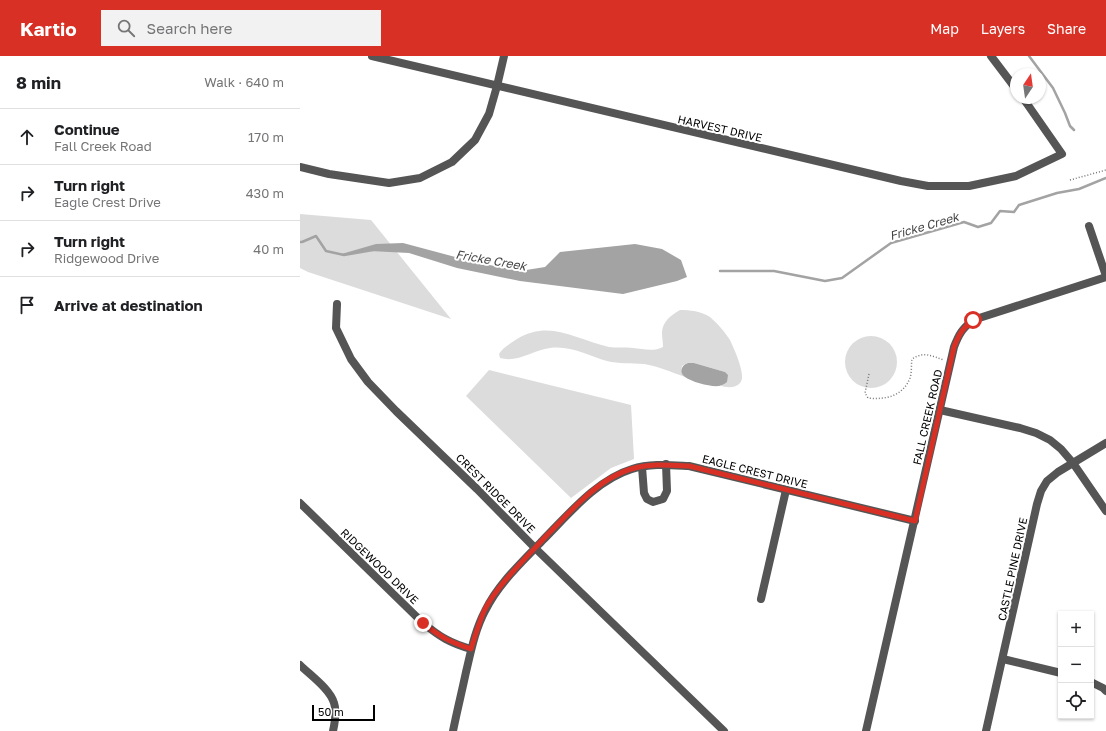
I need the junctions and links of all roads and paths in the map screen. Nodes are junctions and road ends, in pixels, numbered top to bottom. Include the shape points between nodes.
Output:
1 (372, 56) edge
2 (504, 56) edge
3 (991, 56) edge
4 (1010, 81) edge
5 (497, 86) junction
6 (1027, 104) edge
7 (300, 167) edge
8 (1106, 170) edge
9 (1070, 180) dead end
10 (1089, 226) dead end
11 (1106, 276) edge
12 (337, 304) dead end
13 (951, 362) junction
14 (869, 374) dead end
15 (940, 410) junction
16 (1106, 443) edge
17 (1073, 463) junction
18 (666, 464) junction
19 (642, 467) junction
20 (786, 490) junction
21 (300, 503) edge
22 (1106, 511) edge
23 (915, 521) junction
24 (535, 548) junction
25 (761, 599) dead end
26 (471, 649) junction
27 (1003, 659) junction
28 (300, 665) edge
29 (1058, 672) edge
30 (1093, 683) edge
31 (1106, 691) edge
32 (333, 731) edge
33 (453, 731) edge
34 (724, 731) edge
35 (866, 731) edge
36 (986, 731) edge

1 - 5 street, HARVEST DRIVE
2 - 5 street
3 - 4 street
5 - 6 street, HARVEST DRIVE via 928,186 969,186 1016,176 1062,154
5 - 7 street via 489,114 475,140 452,162 420,178 389,182 329,174
8 - 9 path
10 - 11 street
11 - 13 street, FALL CREEK ROAD via 973,320 958,336
12 - 24 street, CREST RIDGE DRIVE via 336,328 351,359 368,382
13 - 14 path via 919,354 912,359 910,377 904,388 897,394 880,399 868,398 865,393
13 - 15 street, FALL CREEK ROAD
15 - 17 street via 1036,433 1050,440
15 - 23 street, FALL CREEK ROAD
16 - 17 street, CASTLE PINE DRIVE
17 - 22 street
17 - 27 street, CASTLE PINE DRIVE via 1047,481 1041,491
18 - 19 street, EAGLE CREST DRIVE
18 - 19 street via 667,491 663,499 653,502 647,499 644,493
18 - 20 street, EAGLE CREST DRIVE via 689,466
19 - 24 street, EAGLE CREST DRIVE via 610,479 591,493
20 - 23 street, EAGLE CREST DRIVE
20 - 25 street
21 - 26 street, RIDGEWOOD DRIVE via 423,623 443,638
23 - 35 street, FALL CREEK ROAD
24 - 26 street, EAGLE CREST DRIVE via 496,592 484,611
24 - 34 street, CREST RIDGE DRIVE
26 - 33 street, EAGLE CREST DRIVE
27 - 29 street
27 - 36 street, CASTLE PINE DRIVE
28 - 32 street via 328,692 334,702
30 - 31 street

